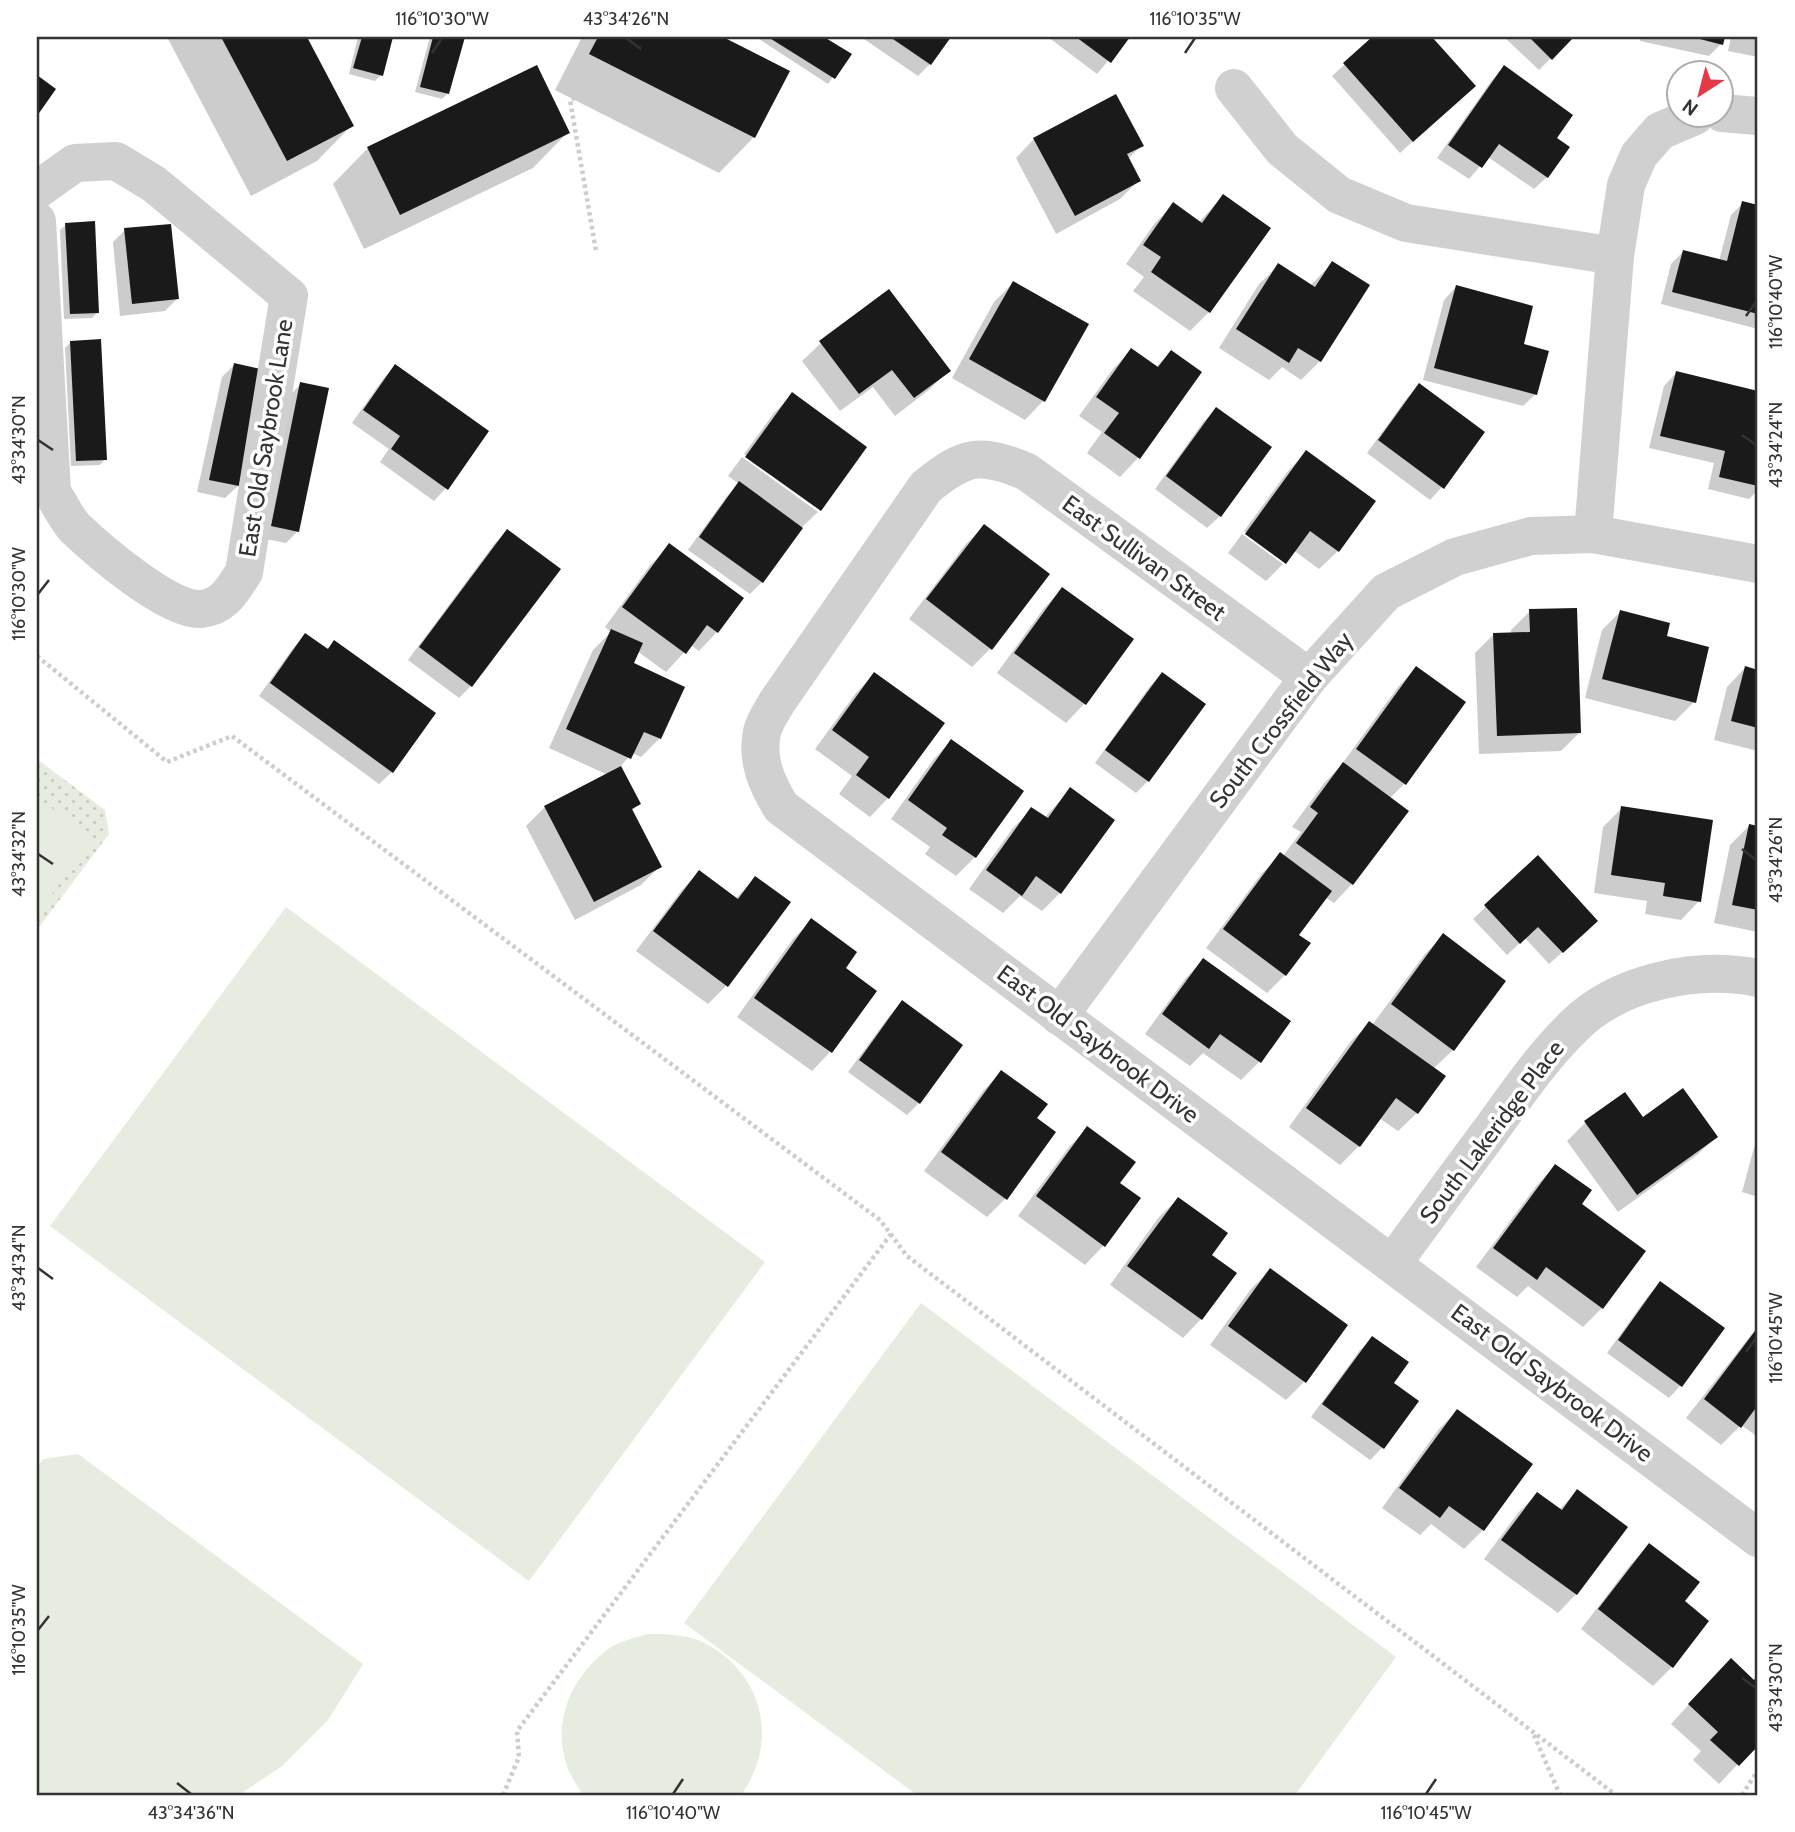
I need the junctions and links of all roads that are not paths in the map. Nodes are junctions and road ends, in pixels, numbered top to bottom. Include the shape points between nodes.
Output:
1 (1234, 88) dead end
2 (1736, 114) edge
3 (1758, 116) edge
4 (1666, 128) edge
5 (37, 190) edge
6 (37, 222) edge
7 (1615, 256) junction
8 (972, 459) joint
9 (1593, 534) junction
10 (1758, 564) edge
11 (1309, 677) junction
12 (1758, 978) edge
13 (1059, 1016) junction
14 (1393, 1263) junction
15 (1758, 1538) edge

1 - 7 street via 1282,149 1339,195 1406,223
2 - 3 street
4 - 7 street via 1639,155 1626,185
5 - 6 street, East Old Saybrook Lane via 75,163 116,161 154,184 289,296 244,572 224,602 201,610 174,604 131,575 74,526 51,492
7 - 9 street
8 - 11 street, East Sullivan Street via 998,460 1027,472
8 - 13 street, East Old Saybrook Drive via 936,478 910,510 777,702 762,731 761,763 781,807
9 - 10 street, South Crossfield Way
9 - 11 street, South Crossfield Way via 1531,536 1455,557 1386,592
11 - 13 street, South Crossfield Way
12 - 14 street, South Lakeridge Place via 1683,975 1623,992 1576,1023 1540,1062
13 - 14 street, East Old Saybrook Drive
14 - 15 street, East Old Saybrook Drive

